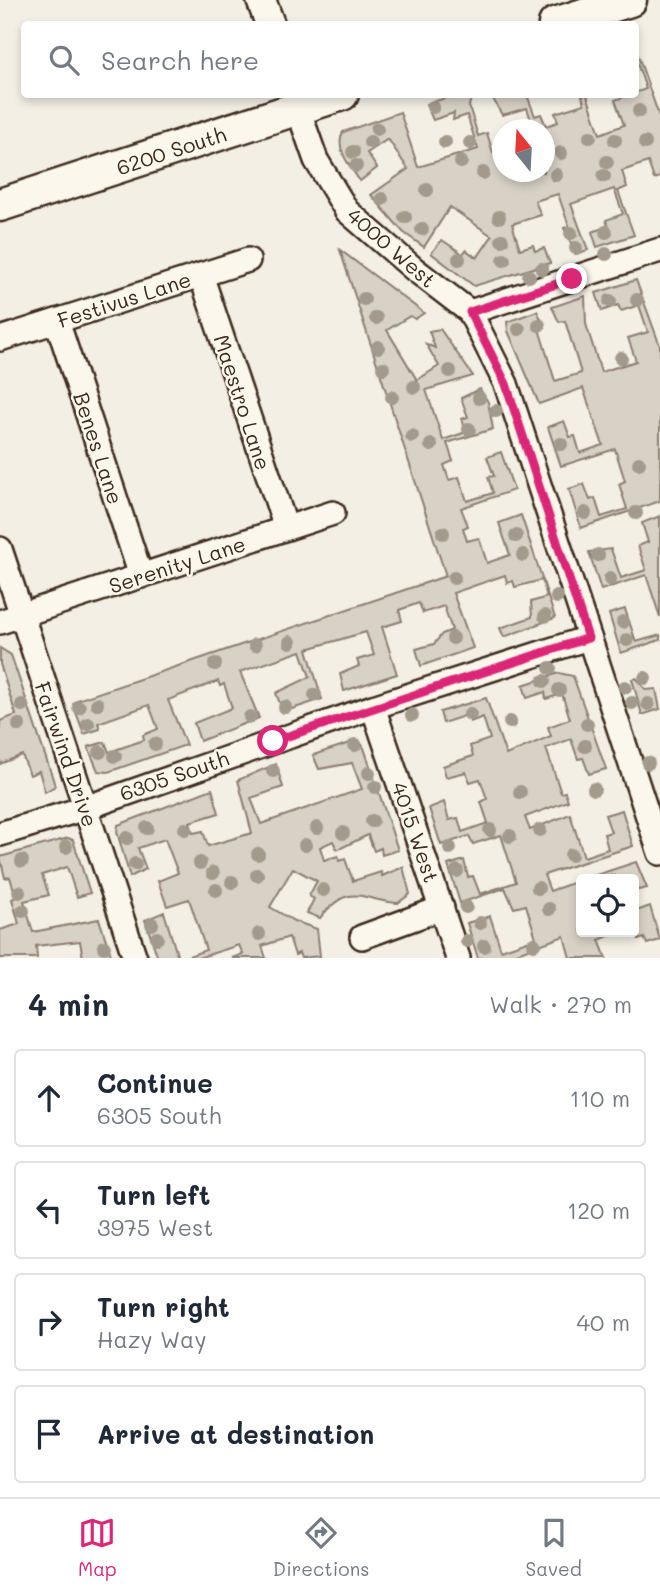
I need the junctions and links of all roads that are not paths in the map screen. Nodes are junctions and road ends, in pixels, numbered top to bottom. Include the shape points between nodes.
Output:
1 (261, 0) edge
2 (630, 0) edge
3 (269, 21) edge
4 (564, 21) edge
5 (318, 98) edge
6 (295, 102) edge
7 (0, 205) edge
8 (660, 250) edge
9 (248, 260) dead end
10 (201, 275) junction
11 (470, 312) junction
12 (57, 320) junction
13 (0, 339) edge
14 (333, 513) dead end
15 (286, 528) junction
16 (0, 549) edge
17 (141, 576) junction
18 (11, 619) edge
19 (588, 638) junction
20 (373, 706) junction
21 (85, 808) junction
22 (0, 834) edge
23 (660, 853) edge
24 (442, 908) junction
25 (362, 937) dead end
26 (135, 958) edge
27 (458, 958) edge

1 - 3 street
2 - 4 main road
5 - 6 main road, 6200 South
6 - 7 main road, 6200 South
6 - 11 street, 4000 West via 316,160 347,211
8 - 11 street
9 - 10 street, Festivus Lane
10 - 12 street, Festivus Lane
10 - 15 street, Maestro Lane
11 - 19 street via 506,384
12 - 13 street, Festivus Lane
12 - 17 street, Benes Lane
14 - 15 street, Serenity Lane
15 - 17 street, Serenity Lane
16 - 18 street, Fairwind Drive
17 - 18 street, Serenity Lane
18 - 21 street, Fairwind Drive
19 - 20 street, 6305 South
19 - 23 street
20 - 21 street, 6305 South
20 - 24 street, 4015 West
21 - 22 street, 6305 South
21 - 26 street, Fairwind Drive
24 - 25 street
24 - 27 street, 4015 West

